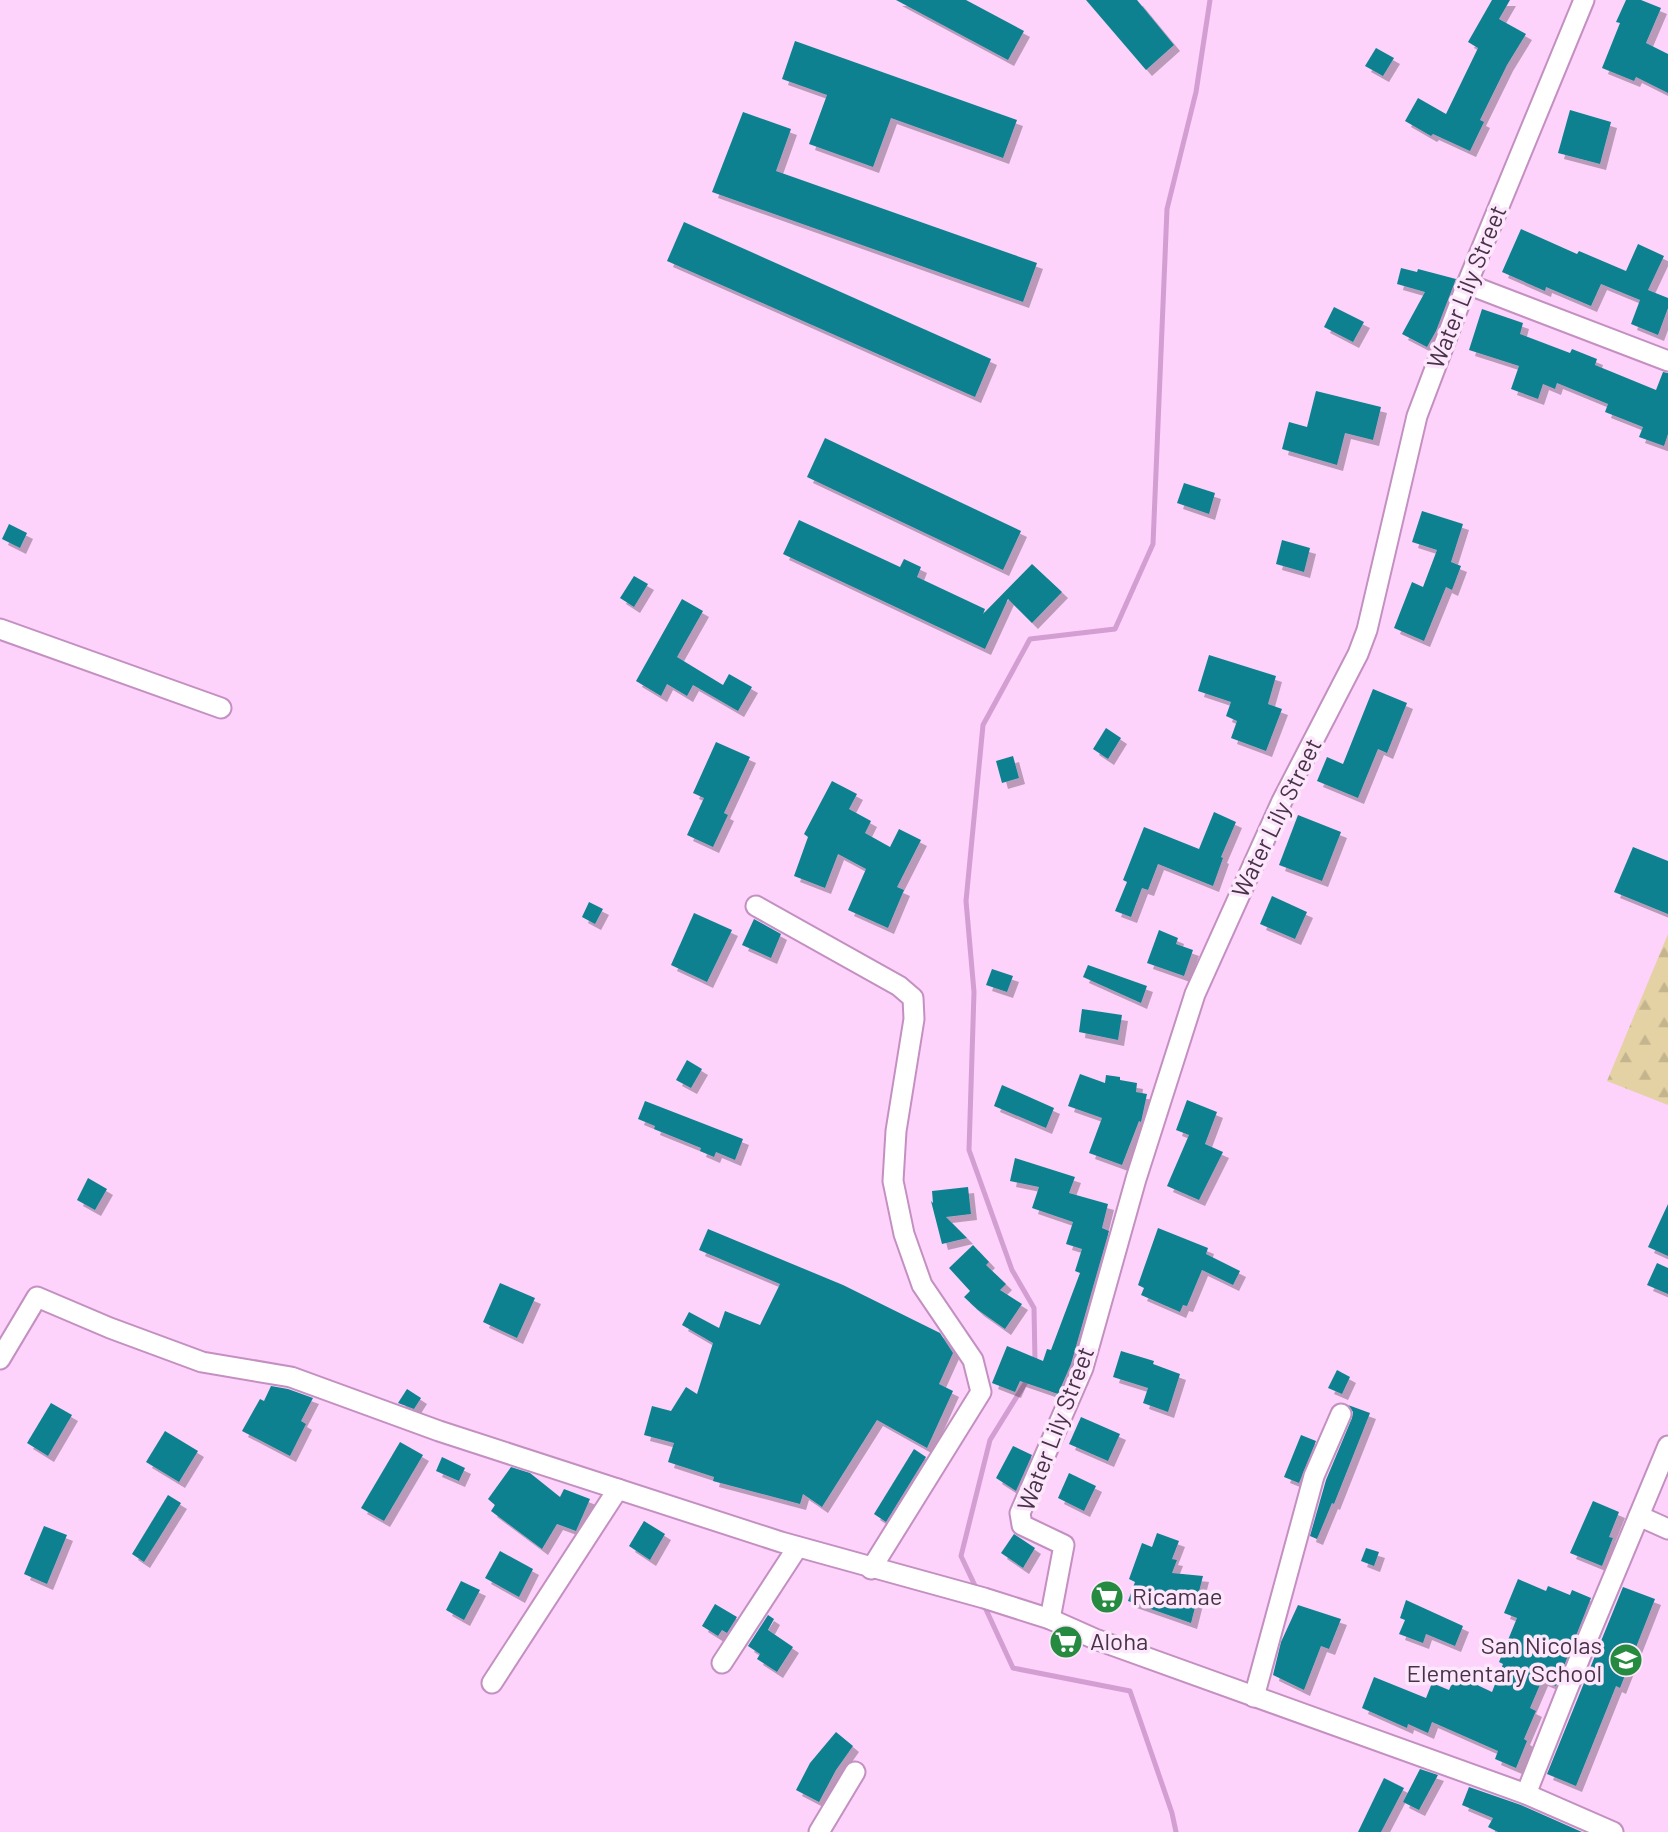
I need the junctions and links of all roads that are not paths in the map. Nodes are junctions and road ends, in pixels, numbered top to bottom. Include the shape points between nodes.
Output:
1 (1584, 0) edge
2 (1467, 284) junction
3 (1668, 361) edge
4 (0, 629) edge
5 (221, 708) dead end
6 (756, 906) dead end
7 (0, 1359) edge
8 (1341, 1414) dead end
9 (1668, 1446) edge
10 (618, 1489) junction
11 (1639, 1516) junction
12 (1668, 1529) edge
13 (797, 1548) junction
14 (871, 1569) junction
15 (1050, 1619) junction
16 (722, 1663) dead end
17 (492, 1684) dead end
18 (1254, 1697) junction
19 (855, 1772) dead end
20 (1526, 1794) junction
21 (1609, 1831) edge
22 (819, 1832) edge

1 - 2 street, Water Lily Street
2 - 3 street
2 - 15 street, Water Lily Street via 1417,416 1367,630 1282,801 1195,994 1083,1368 1020,1513 1021,1525 1064,1545
4 - 5 street
6 - 14 street via 913,998 914,1019 895,1130 893,1181 904,1234 922,1285 973,1360 981,1392
7 - 10 street via 37,1297 202,1362 291,1377
8 - 18 street via 1314,1476
9 - 11 street
10 - 13 street
10 - 17 street
11 - 12 street
11 - 20 street
13 - 14 street
13 - 16 street
14 - 15 street
15 - 18 street
18 - 20 street
19 - 22 street
20 - 21 street

